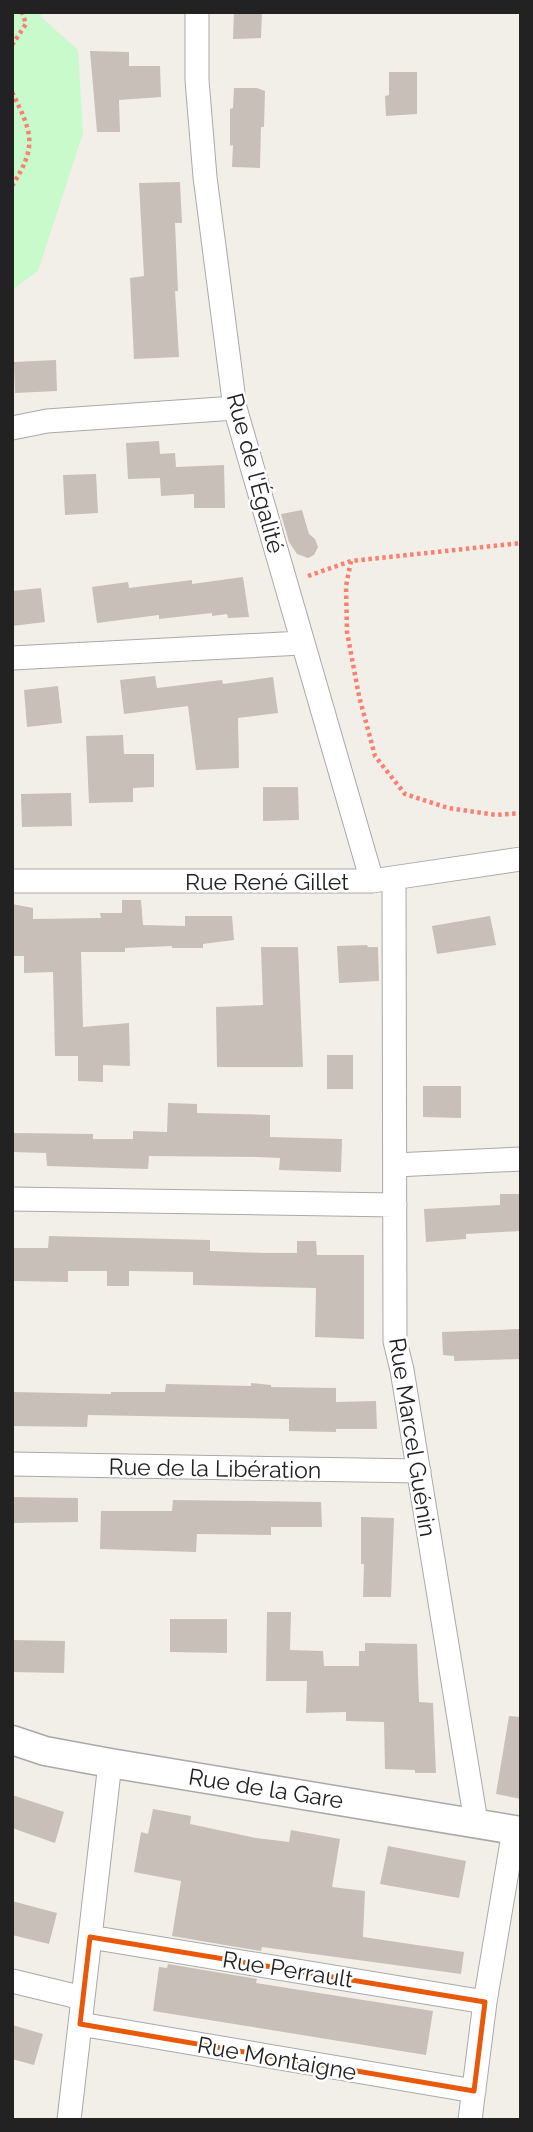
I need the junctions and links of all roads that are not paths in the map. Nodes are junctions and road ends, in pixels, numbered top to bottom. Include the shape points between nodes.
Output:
1 (197, 12) edge
2 (235, 408) junction
3 (12, 428) edge
4 (302, 643) junction
5 (12, 658) edge
6 (521, 859) edge
7 (383, 880) junction
8 (12, 881) edge
9 (521, 1159) edge
10 (395, 1165) junction
11 (12, 1199) edge
12 (395, 1205) junction
13 (12, 1464) edge
14 (419, 1471) junction
15 (12, 1740) edge
16 (110, 1763) junction
17 (476, 1822) junction
18 (517, 1830) edge
19 (90, 1937) junction
20 (12, 1981) edge
21 (83, 1998) junction
22 (485, 2002) junction
23 (80, 2024) junction
24 (474, 2091) junction
25 (69, 2120) edge
26 (470, 2120) edge

1 - 2 street, Rue de l'Égalité via 205,177
2 - 3 street via 47,421
2 - 4 street, Rue de l'Égalité
4 - 5 street
4 - 7 street, Rue de l'Égalité
6 - 7 street, Rue René Gillet
7 - 8 street, Rue René Gillet
7 - 10 street, Rue Marcel Guénin
9 - 10 street
10 - 12 street, Rue Marcel Guénin
11 - 12 street
12 - 14 street, Rue Marcel Guénin via 395,1341
13 - 14 street, Rue de la Libération
14 - 17 street, Rue Marcel Guénin
15 - 16 street, Rue de la Gare
16 - 17 street, Rue de la Gare
16 - 19 street
17 - 18 street, Rue de la Gare
18 - 22 street
19 - 21 street
19 - 22 street, Rue Perrault
20 - 21 street
21 - 23 street
22 - 24 street
23 - 24 street, Rue Montaigne
23 - 25 street
24 - 26 street

